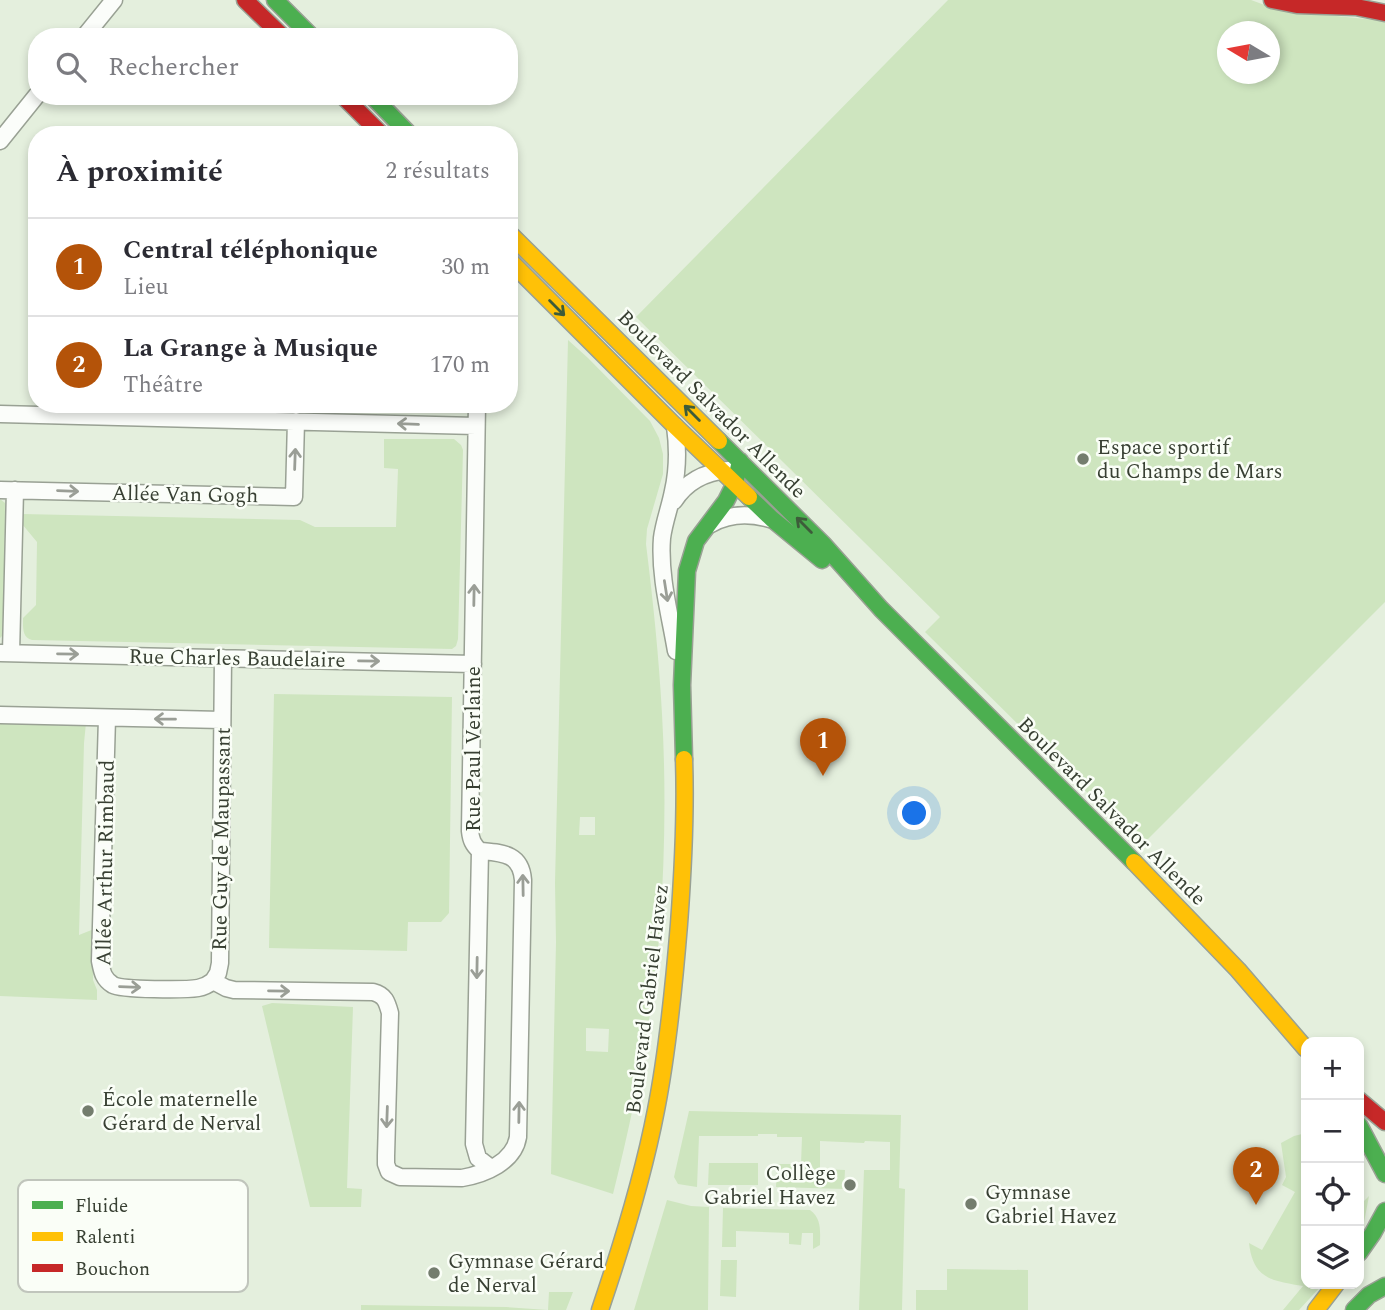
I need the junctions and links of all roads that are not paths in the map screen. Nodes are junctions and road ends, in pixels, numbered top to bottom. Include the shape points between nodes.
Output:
1 (114, 0) edge
2 (245, 0) edge
3 (275, 0) edge
4 (1272, 0) edge
5 (1385, 13) edge
6 (92, 28) edge
7 (274, 28) edge
8 (303, 28) edge
9 (29, 105) edge
10 (352, 105) edge
11 (381, 105) edge
12 (373, 126) edge
13 (401, 126) edge
14 (0, 141) edge
15 (518, 242) edge
16 (518, 269) edge
17 (28, 413) edge
18 (156, 413) edge
19 (322, 413) edge
20 (477, 413) edge
21 (0, 414) edge
22 (296, 421) junction
23 (322, 422) junction
24 (476, 426) junction
25 (675, 426) junction
26 (722, 471) junction
27 (741, 471) junction
28 (7, 490) edge
29 (772, 519) junction
30 (665, 523) junction
31 (704, 530) junction
32 (881, 609) junction
33 (6, 653) edge
34 (223, 658) junction
35 (473, 664) junction
36 (682, 685) junction
37 (0, 715) edge
38 (107, 718) junction
39 (222, 720) junction
40 (480, 851) junction
41 (213, 981) junction
42 (1301, 1043) edge
43 (1364, 1104) edge
44 (1385, 1122) edge
45 (1364, 1134) edge
46 (491, 1168) junction
47 (1385, 1174) edge
48 (1385, 1211) edge
49 (1364, 1246) edge
50 (1385, 1286) edge
51 (1332, 1289) edge
52 (600, 1310) edge
53 (1316, 1310) edge
54 (1354, 1310) edge

1 - 6 street
2 - 7 main road
3 - 8 main road
4 - 5 main road
9 - 14 street
10 - 12 main road
11 - 13 main road
27 -> 15 main road, Boulevard Salvador Allende
16 -> 25 main road, Boulevard Salvador Allende
17 - 21 street
18 - 22 street
19 - 23 street
20 - 24 street, Rue Paul Verlaine
22 - 23 street
28 -> 22 street, Allée Van Gogh via 294,497
24 -> 23 street
35 -> 24 street, Rue Paul Verlaine
25 - 26 main road, Boulevard Salvador Allende
25 - 30 street, Boulevard Gabriel Havez via 675,481
26 - 27 main road, Boulevard Salvador Allende
26 - 30 street via 686,485
27 - 29 main road, Boulevard Salvador Allende
27 - 31 main road, Boulevard Gabriel Havez
32 -> 27 main road, Boulevard Salvador Allende via 826,546
28 - 33 street
29 - 31 street via 730,516
29 - 32 main road, Boulevard Salvador Allende
30 -> 36 street, Boulevard Gabriel Havez via 663,566
31 - 36 main road, Boulevard Gabriel Havez via 687,571
32 - 42 main road, Boulevard Salvador Allende via 1144,872
33 -> 34 street, Rue Charles Baudelaire
34 -> 35 street, Rue Charles Baudelaire
34 - 39 street, Rue Guy de Maupassant
35 - 40 street, Rue Paul Verlaine via 470,831
36 - 52 main road, Boulevard Gabriel Havez via 682,881 665,1056 643,1168
37 - 38 street
39 -> 38 street
38 -> 41 street, Allée Arthur Rimbaud via 102,971 118,987 187,989
39 - 41 street, Rue Guy de Maupassant via 220,963
40 -> 46 street, Rue Paul Verlaine via 474,1144 478,1158
46 -> 40 street via 506,1160 518,1137 523,873 508,855
41 -> 46 street, Rue Guy de Maupassant via 234,990 380,994 386,998 390,1013 389,1172 400,1177 451,1178
43 - 44 main road
45 - 47 main road
48 - 49 main road
50 - 54 main road
51 - 53 main road

